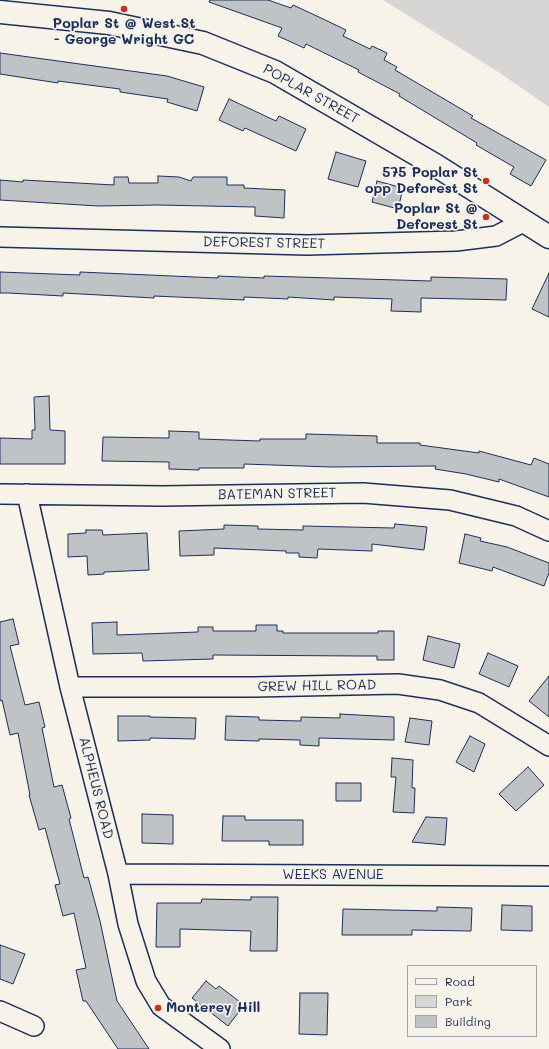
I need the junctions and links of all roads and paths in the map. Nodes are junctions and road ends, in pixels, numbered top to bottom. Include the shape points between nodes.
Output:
1 (0, 12) edge
2 (525, 221) junction
3 (0, 237) edge
4 (549, 237) edge
5 (0, 494) edge
6 (27, 494) junction
7 (549, 531) edge
8 (70, 687) junction
9 (549, 746) edge
10 (118, 874) junction
11 (549, 876) edge
12 (0, 1011) edge
13 (34, 1026) dead end
14 (220, 1049) edge

1 - 2 street, POPLAR STREET via 109,23 203,43 275,72 435,164
2 - 3 street, DEFOREST STREET via 496,236 456,241 307,245
2 - 4 street, POPLAR STREET
5 - 6 street, BATEMAN STREET
6 - 7 street, BATEMAN STREET via 162,496 363,493 450,500 516,516
6 - 8 street, ALPHEUS ROAD
8 - 9 street, GREW HILL ROAD via 398,684 440,690 479,703
8 - 10 street, ALPHEUS ROAD
10 - 11 street, WEEKS AVENUE
10 - 14 street, ALPHEUS ROAD via 128,924 146,981 161,1006
12 - 13 street

